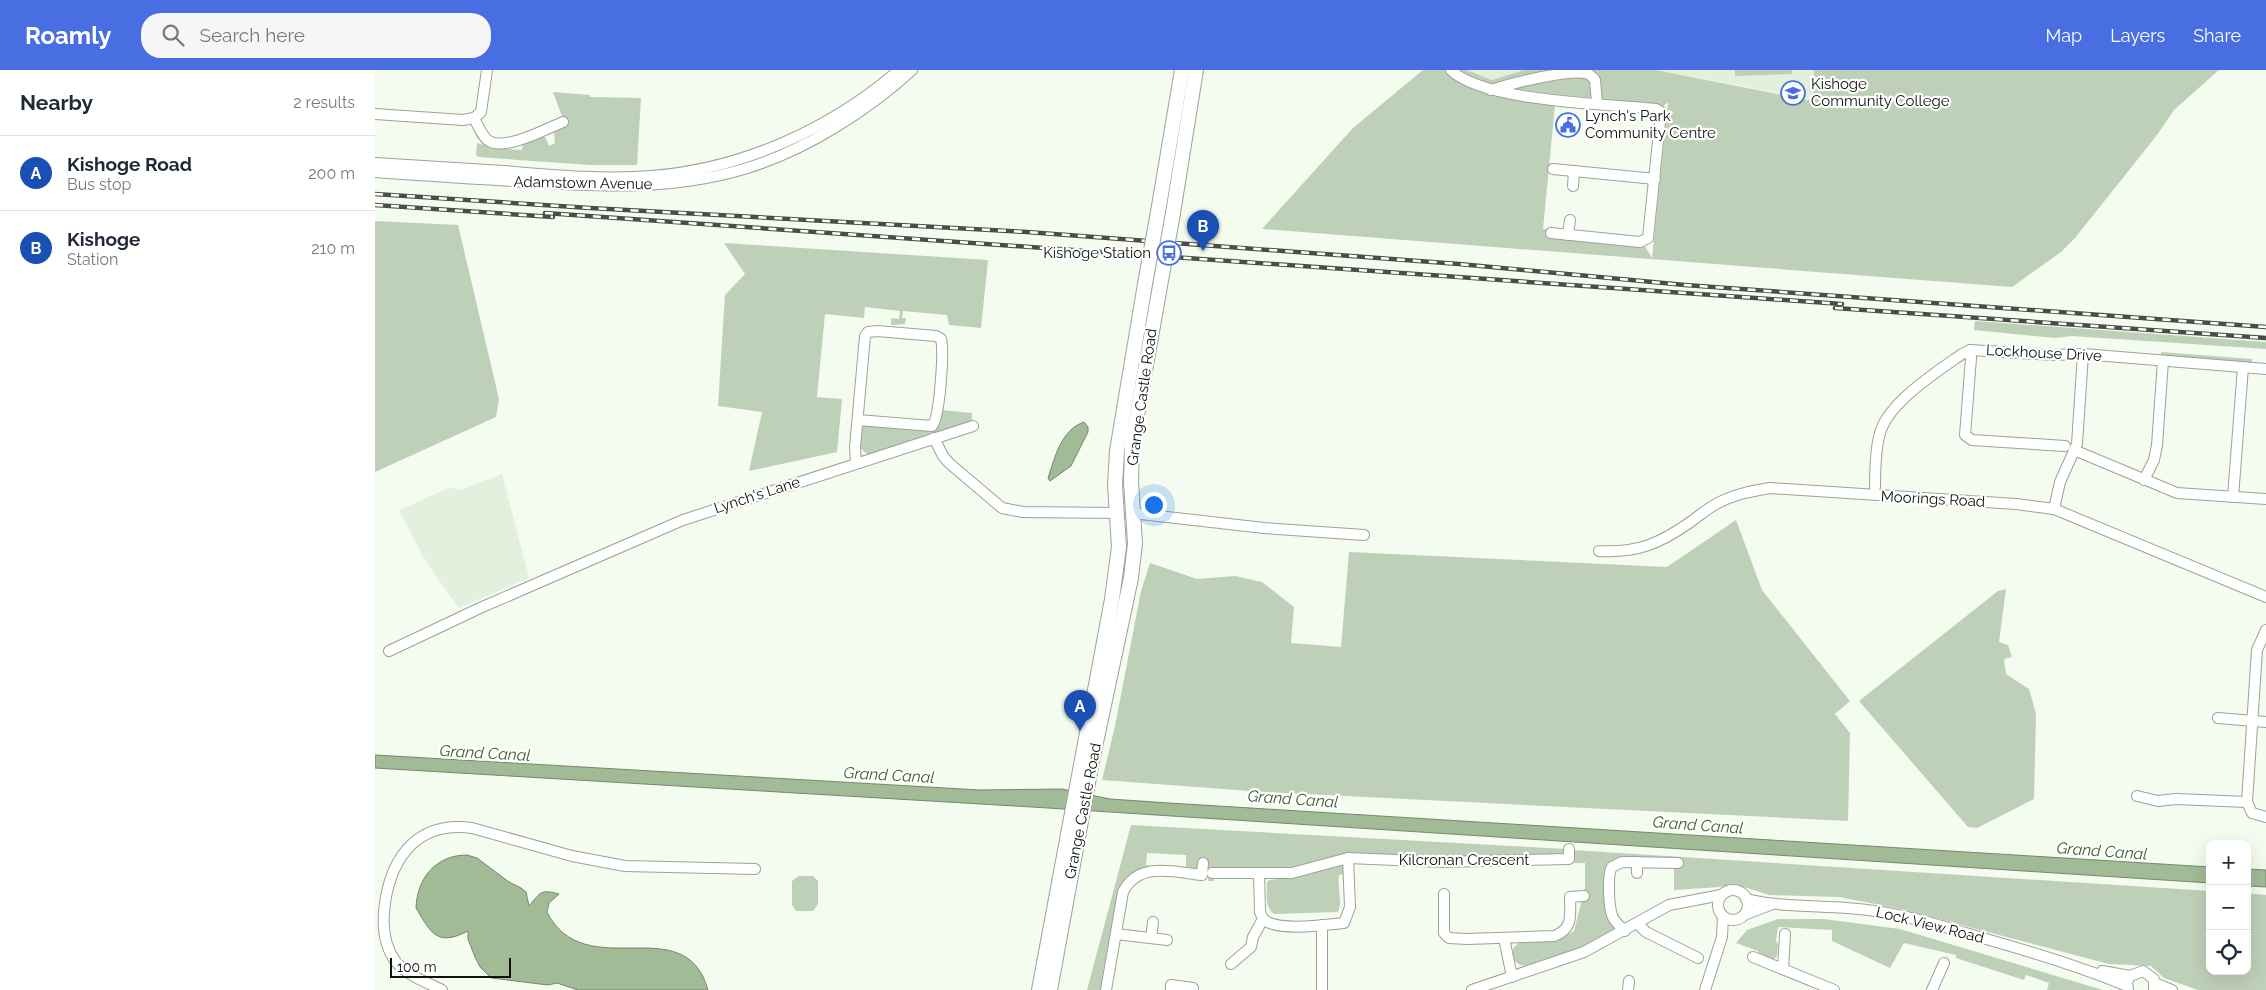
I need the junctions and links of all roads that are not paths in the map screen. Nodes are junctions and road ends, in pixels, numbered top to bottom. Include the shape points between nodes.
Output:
1 (487, 70) edge
2 (899, 70) edge
3 (912, 70) edge
4 (1182, 70) edge
5 (1196, 70) edge
6 (1451, 70) edge
7 (1490, 90) junction
8 (1597, 103) junction
9 (375, 114) edge
10 (474, 118) junction
11 (563, 122) dead end
12 (375, 163) edge
13 (1553, 169) dead end
14 (1574, 171) junction
15 (375, 172) edge
16 (1655, 179) junction
17 (1573, 186) dead end
18 (1570, 220) dead end
19 (1551, 233) dead end
20 (1568, 235) junction
21 (1970, 350) junction
22 (2083, 354) junction
23 (2163, 361) junction
24 (2243, 367) junction
25 (2266, 369) edge
26 (858, 420) junction
27 (973, 426) dead end
28 (934, 438) junction
29 (2069, 448) junction
30 (857, 463) junction
31 (2144, 480) junction
32 (1875, 487) dead end
33 (2233, 496) junction
34 (2266, 499) edge
35 (2053, 509) junction
36 (1117, 513) junction
37 (1132, 513) junction
38 (1364, 535) dead end
39 (1599, 551) dead end
40 (2266, 597) edge
41 (2266, 630) edge
42 (389, 651) dead end
43 (2218, 718) dead end
44 (2252, 721) junction
45 (2266, 722) edge
46 (1087, 762) junction
47 (2137, 796) dead end
48 (2247, 802) junction
49 (2266, 817) edge
50 (1073, 835) junction
51 (1569, 849) dead end
52 (1349, 858) junction
53 (1678, 862) dead end
54 (1203, 863) dead end
55 (755, 869) dead end
56 (1212, 873) dead end
57 (1259, 874) junction
58 (1444, 894) dead end
59 (1721, 895) junction
60 (1584, 896) dead end
61 (1747, 899) junction
62 (1694, 901) junction
63 (1770, 905) junction
64 (1718, 906) junction
65 (1744, 915) junction
66 (1723, 916) junction
67 (1263, 919) junction
68 (1734, 920) junction
69 (1153, 922) dead end
70 (1637, 923) junction
71 (1322, 925) junction
72 (1625, 931) junction
73 (1116, 934) junction
74 (1785, 934) dead end
75 (1722, 937) junction
76 (1151, 938) junction
77 (1504, 938) junction
78 (1167, 940) dead end
79 (1753, 957) dead end
80 (1698, 958) dead end
81 (1944, 963) dead end
82 (1231, 964) dead end
83 (1783, 969) junction
84 (1512, 977) junction
85 (2129, 984) edge
86 (2154, 987) edge
87 (442, 990) edge
88 (1039, 990) edge
89 (1050, 990) edge
90 (1106, 990) edge
91 (1171, 990) edge
92 (1192, 990) edge
93 (1322, 990) edge
94 (1472, 990) edge
95 (1705, 990) edge
96 (1834, 990) edge
97 (1932, 990) edge
98 (2172, 990) edge

1 - 10 street via 481,112
2 - 12 street, Adamstown Avenue via 840,114 797,137 736,159 676,173 611,178
3 - 15 street, Adamstown Avenue via 861,110 804,144 745,169 703,179 612,187
4 - 36 main road, Grange Castle Road, bridge via 1117,452
5 - 37 main road, Grange Castle Road, bridge via 1132,444
6 - 7 street via 1457,76
7 - 8 street via 1510,95
7 - 8 street via 1542,76 1574,72 1588,74 1595,80
8 - 16 street via 1661,112
9 - 10 street
10 - 11 street via 484,136 496,143 512,142
13 - 14 street
14 - 16 street
14 - 17 street
16 - 20 street via 1649,233 1645,241
18 - 20 street
19 - 20 street
21 - 22 street, Lockhouse Drive
21 - 29 street via 1965,435 1972,440
21 - 32 street, Lockhouse Drive via 1913,392 1888,417 1879,436
22 - 23 street, Lockhouse Drive
22 - 29 street via 2078,437
23 - 24 street, Lockhouse Drive
23 - 31 street via 2157,445
24 - 25 street, Lockhouse Drive
24 - 33 street
26 - 26 street via 865,336 868,332 936,336 941,339 937,410 932,426
26 - 30 street
27 - 28 street, Lynch's Lane
28 - 30 street, Lynch's Lane
28 - 36 street via 949,463 1002,508 1023,512
29 - 31 street
29 - 35 street
30 - 42 street, Lynch's Lane via 683,520
31 - 33 street via 2177,493
33 - 34 street
35 - 39 street, Moorings Road via 1770,488 1742,492 1717,503 1651,546 1632,551
35 - 40 street, Moorings Road
36 - 46 main road, Grange Castle Road via 1119,547
37 - 38 street
37 - 46 main road, Grange Castle Road via 1135,543 1131,573
41 - 44 street via 2257,650
43 - 44 street
44 - 45 street
44 - 48 street
46 - 50 main road, Grange Castle Road
47 - 48 street via 2158,801
48 - 49 street via 2252,813
50 - 88 main road, Grange Castle Road
50 - 89 main road, Grange Castle Road
51 - 52 street, Kilcronan Crescent via 1569,859 1443,862
52 - 57 street, Kilcronan Crescent via 1293,873
52 - 71 street via 1349,914 1344,923
53 - 72 street via 1637,868 1618,863 1609,871 1612,916
54 - 73 street via 1202,874 1156,871 1138,874 1128,882 1123,892
55 - 87 street via 625,866 573,856 472,828 449,827 427,833 409,846 396,864 386,895 383,932 391,953 403,969
56 - 57 street, Kilcronan Crescent
57 - 67 street
58 - 77 street via 1444,933 1449,938
59 - 61 street via 1735,890
59 - 62 street
59 - 64 street
60 - 77 street via 1570,897 1571,922 1562,934
61 - 63 street, Lock View Road
61 - 65 street
62 - 64 street
62 - 70 street via 1669,905
63 - 65 street, Lock View Road
63 - 85 street, Lock View Road via 1823,905 1876,911 1928,922
64 - 66 street
65 - 68 street
66 - 68 street
66 - 75 street
67 - 71 street via 1271,925
67 - 82 street via 1251,947
68 - 75 street
69 - 76 street
70 - 72 street
70 - 80 street via 1646,932
71 - 93 street
72 - 84 street via 1584,952
73 - 76 street
73 - 90 street
74 - 83 street
75 - 95 street
76 - 78 street
77 - 84 street
79 - 83 street
81 - 97 street
83 - 96 street
84 - 94 street
85 - 86 street, Lock View Road via 2143,971 2151,975
86 - 98 street, Lock View Road
91 - 92 street via 1171,985

